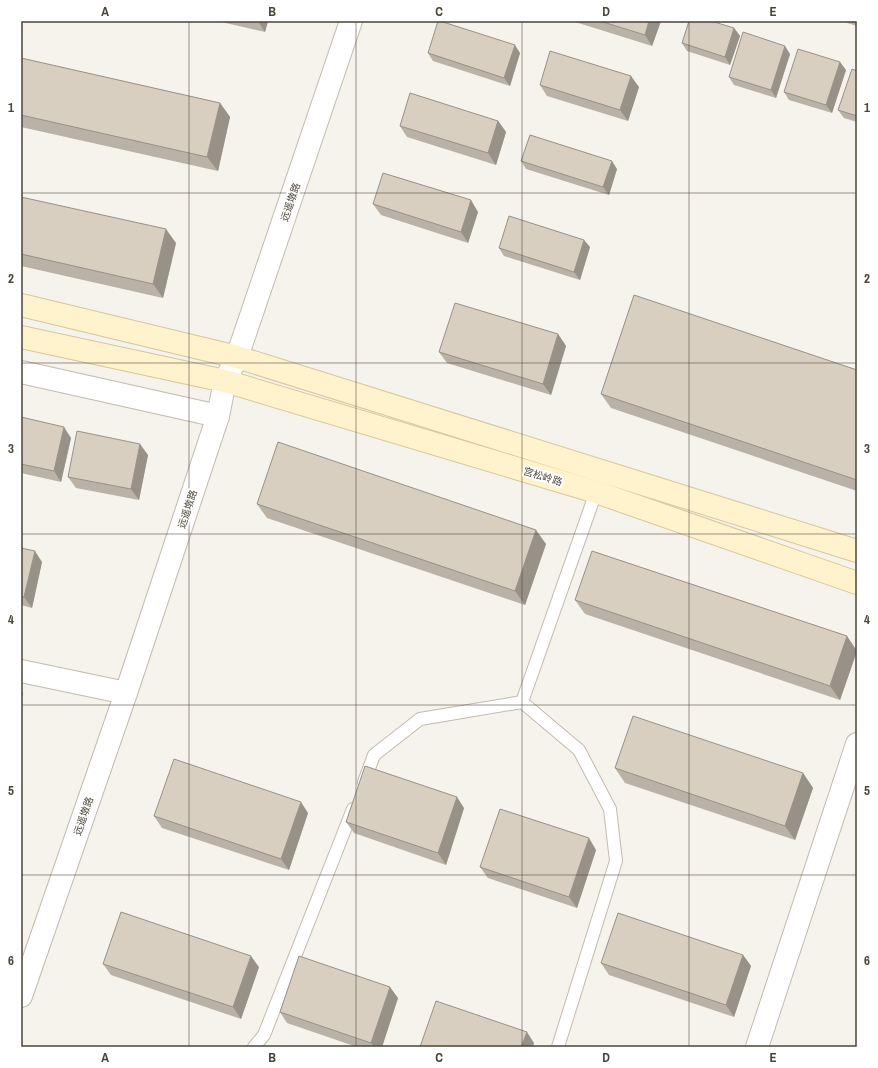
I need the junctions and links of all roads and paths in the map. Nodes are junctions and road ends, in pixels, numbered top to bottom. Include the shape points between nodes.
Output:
1 (351, 21) edge
2 (21, 305) edge
3 (21, 337) edge
4 (237, 357) junction
5 (21, 372) edge
6 (225, 381) junction
7 (218, 416) junction
8 (596, 492) junction
9 (857, 551) edge
10 (857, 583) edge
11 (21, 671) edge
12 (126, 693) junction
13 (522, 702) junction
14 (857, 744) edge
15 (21, 996) edge
16 (254, 1047) edge
17 (558, 1047) edge
18 (757, 1047) edge

1 - 4 street, 远遥墩路
2 - 4 main road
3 - 6 main road, 宫松岭路
4 - 6 street, 远遥墩路
4 - 9 main road
5 - 7 street
6 - 7 street, 远遥墩路
6 - 8 main road, 宫松岭路
7 - 12 street, 远遥墩路
8 - 10 main road, 宫松岭路
8 - 13 lane
11 - 12 street
12 - 15 street, 远遥墩路
13 - 16 lane via 420,719 374,755 264,1035
13 - 17 lane via 578,750 610,809 616,861
14 - 18 street

